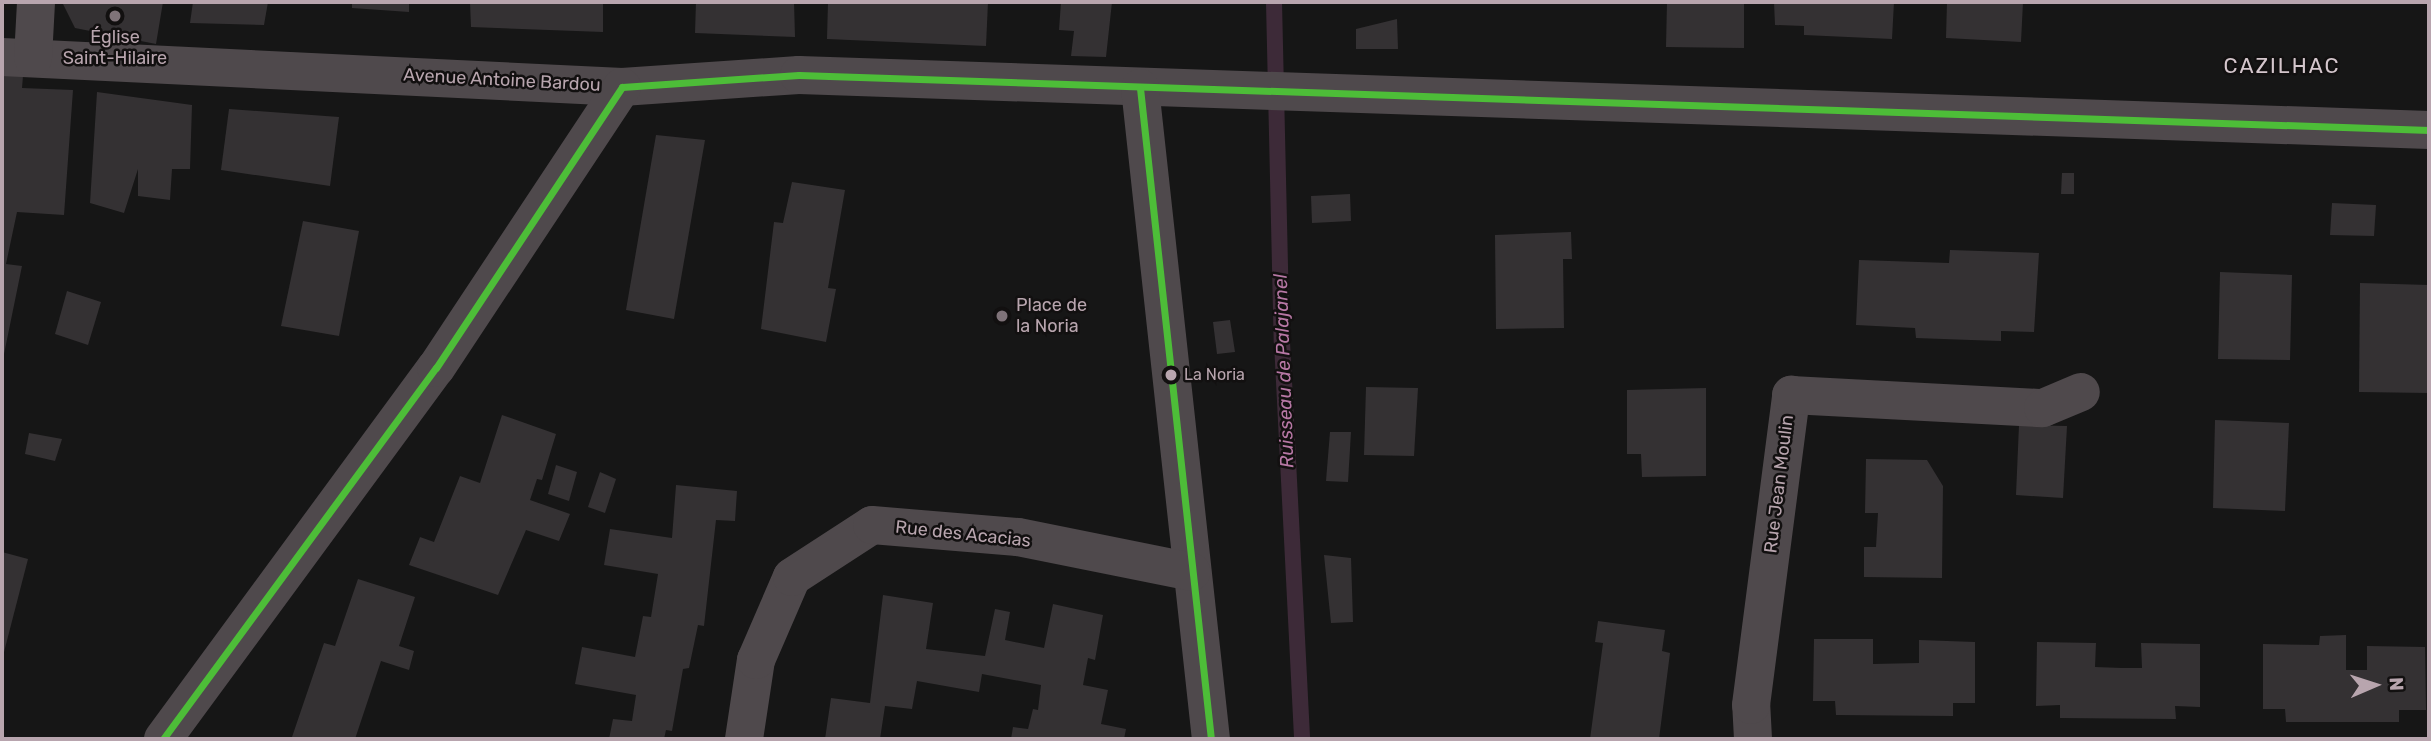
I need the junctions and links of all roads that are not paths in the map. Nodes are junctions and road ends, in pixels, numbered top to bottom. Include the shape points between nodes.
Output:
1 (36, 2) edge
2 (17, 57) edge
3 (622, 86) junction
4 (1140, 88) junction
5 (2429, 130) edge
6 (2081, 392) dead end
7 (1191, 572) junction
8 (163, 739) edge
9 (744, 739) edge
10 (1210, 739) edge
11 (1753, 739) edge

1 - 2 street
2 - 3 street, Avenue Antoine Bardou
3 - 4 street, Avenue Antoine Bardou via 799,75
3 - 8 street via 436,368
4 - 5 street, Avenue Antoine Bardou
4 - 7 street
6 - 11 street, Rue Jean Moulin via 2043,408 1791,395 1751,705
7 - 9 street, Rue des Acacias via 1018,537 872,525 792,577 756,660
7 - 10 street

